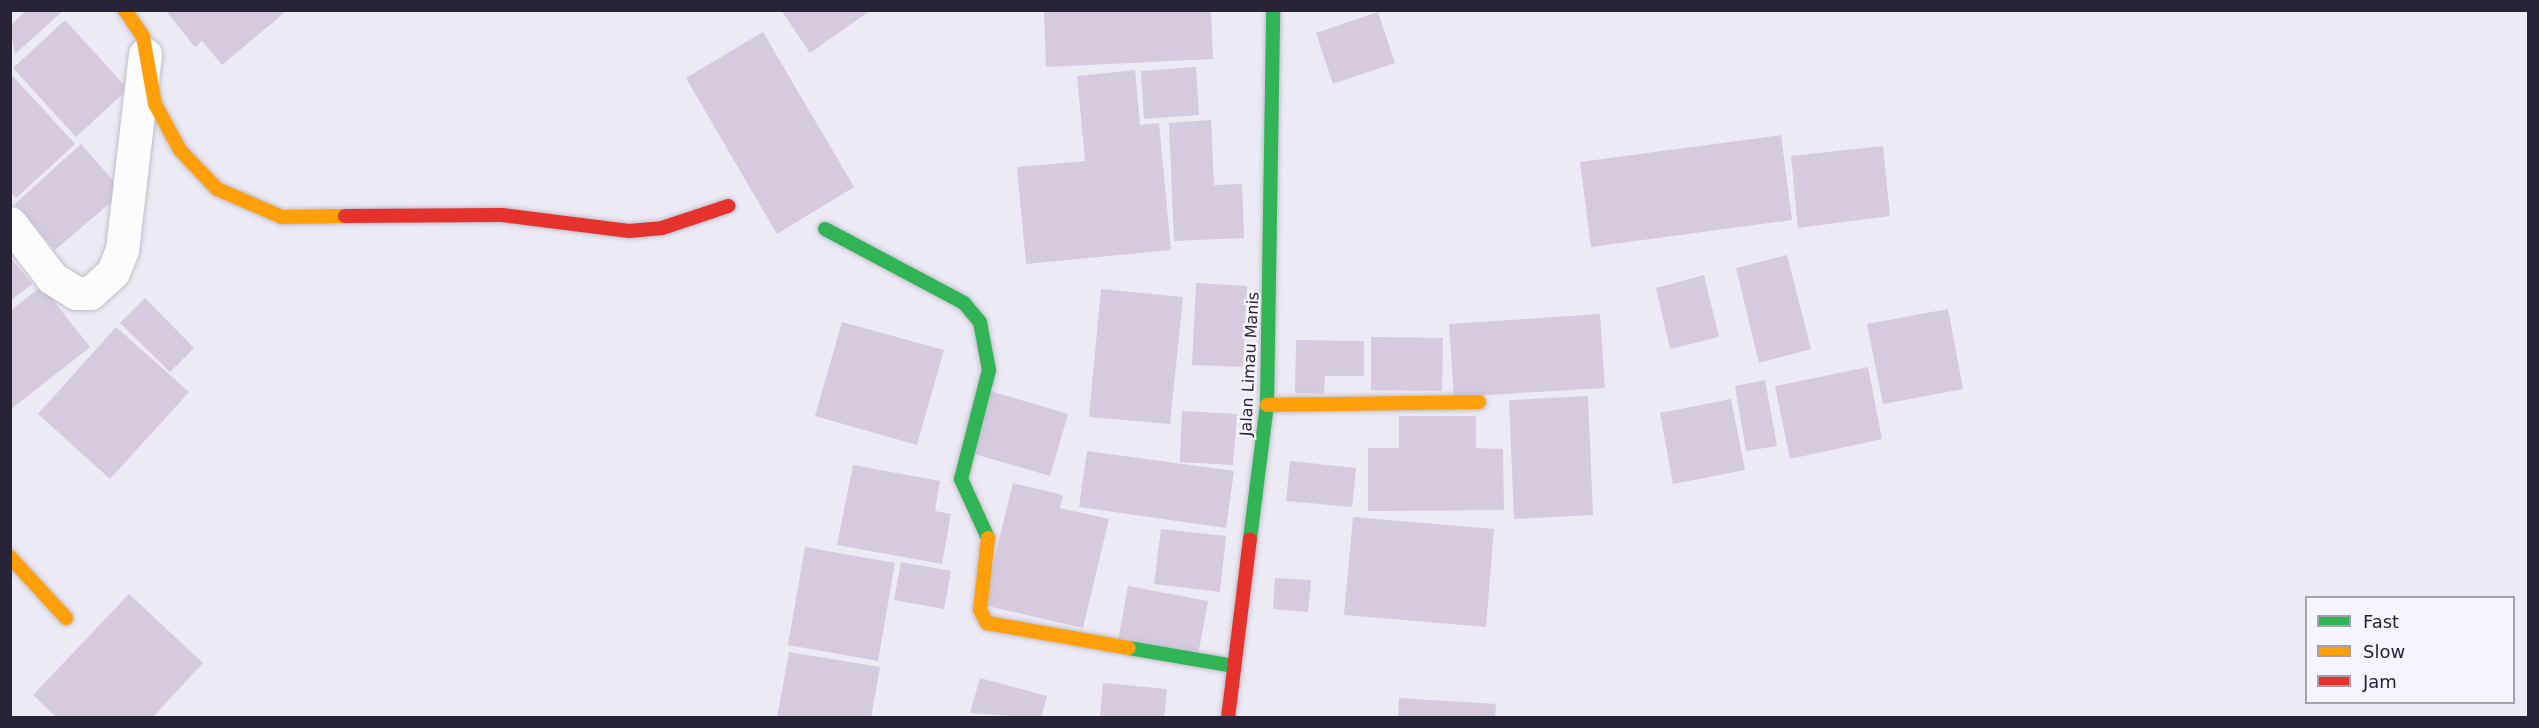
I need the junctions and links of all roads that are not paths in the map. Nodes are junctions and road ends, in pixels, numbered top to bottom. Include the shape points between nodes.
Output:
1 (125, 10) edge
2 (1273, 10) edge
3 (146, 50) junction
4 (728, 206) dead end
5 (10, 223) edge
6 (825, 229) dead end
7 (1479, 402) dead end
8 (1267, 405) junction
9 (10, 557) edge
10 (66, 618) dead end
11 (1234, 666) junction
12 (1228, 717) edge

1 - 3 street
2 - 8 street, Jalan Limau Manis
3 - 4 street via 155,104 180,150 217,189 261,213 282,217 502,215 629,231 662,228
3 - 5 street via 122,250 113,272 90,292 70,290 52,278
6 - 11 street via 964,303 980,322 989,370 961,479 989,539 980,610 987,623
7 - 8 street
8 - 11 street, Jalan Limau Manis
9 - 10 street
11 - 12 street, Jalan Limau Manis

